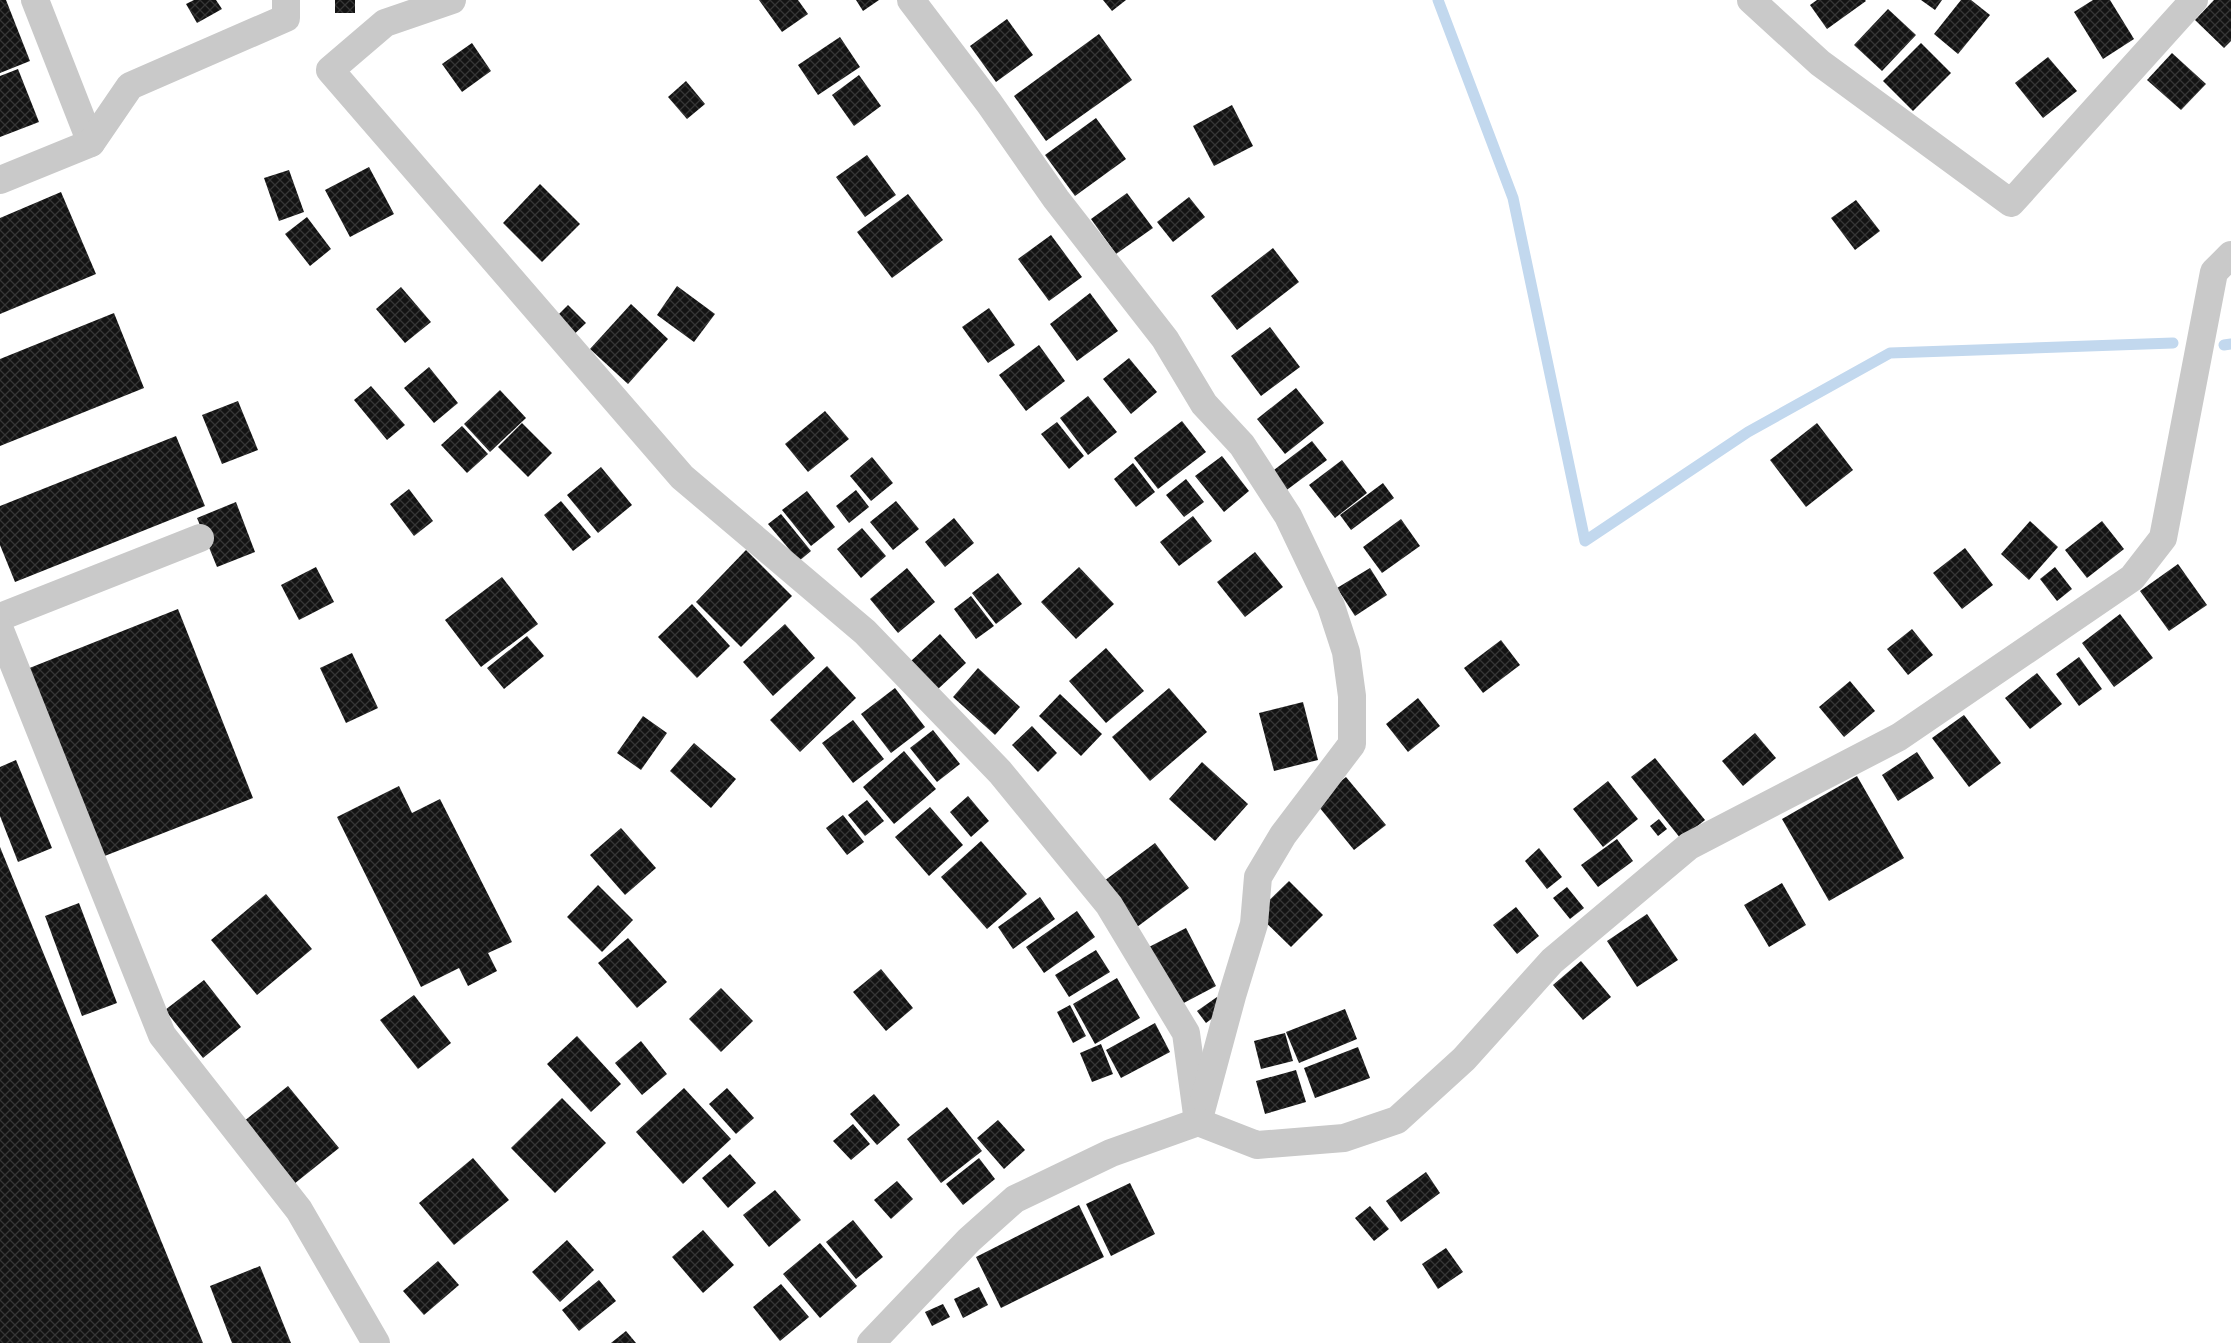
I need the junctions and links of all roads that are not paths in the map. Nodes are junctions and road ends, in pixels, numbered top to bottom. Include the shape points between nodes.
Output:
1 (36, 0) edge
2 (286, 0) edge
3 (452, 0) edge
4 (911, 0) edge
5 (1751, 0) edge
6 (2194, 0) edge
7 (91, 143) junction
8 (0, 180) edge
9 (2231, 254) edge
10 (200, 538) dead end
11 (0, 617) edge
12 (0, 630) edge
13 (1198, 1122) junction
14 (376, 1343) edge
15 (871, 1343) edge

1 - 7 street
2 - 7 street via 286,18 130,86
3 - 13 street via 385,23 330,70 682,477 865,632 1000,772 1109,905 1186,1033
4 - 13 street via 1056,199 1165,339 1204,404 1242,446 1288,516 1331,606 1346,652 1352,696 1352,744 1283,835 1258,877 1254,924
5 - 6 street via 1820,63 2011,203
7 - 8 street
9 - 13 street via 2214,272 2163,538 2132,578 1898,737 1689,846 1552,961 1464,1059 1397,1120 1344,1138 1257,1145
10 - 11 street
12 - 14 street via 162,1035 299,1210
13 - 15 street via 1111,1153 1014,1199 969,1240

